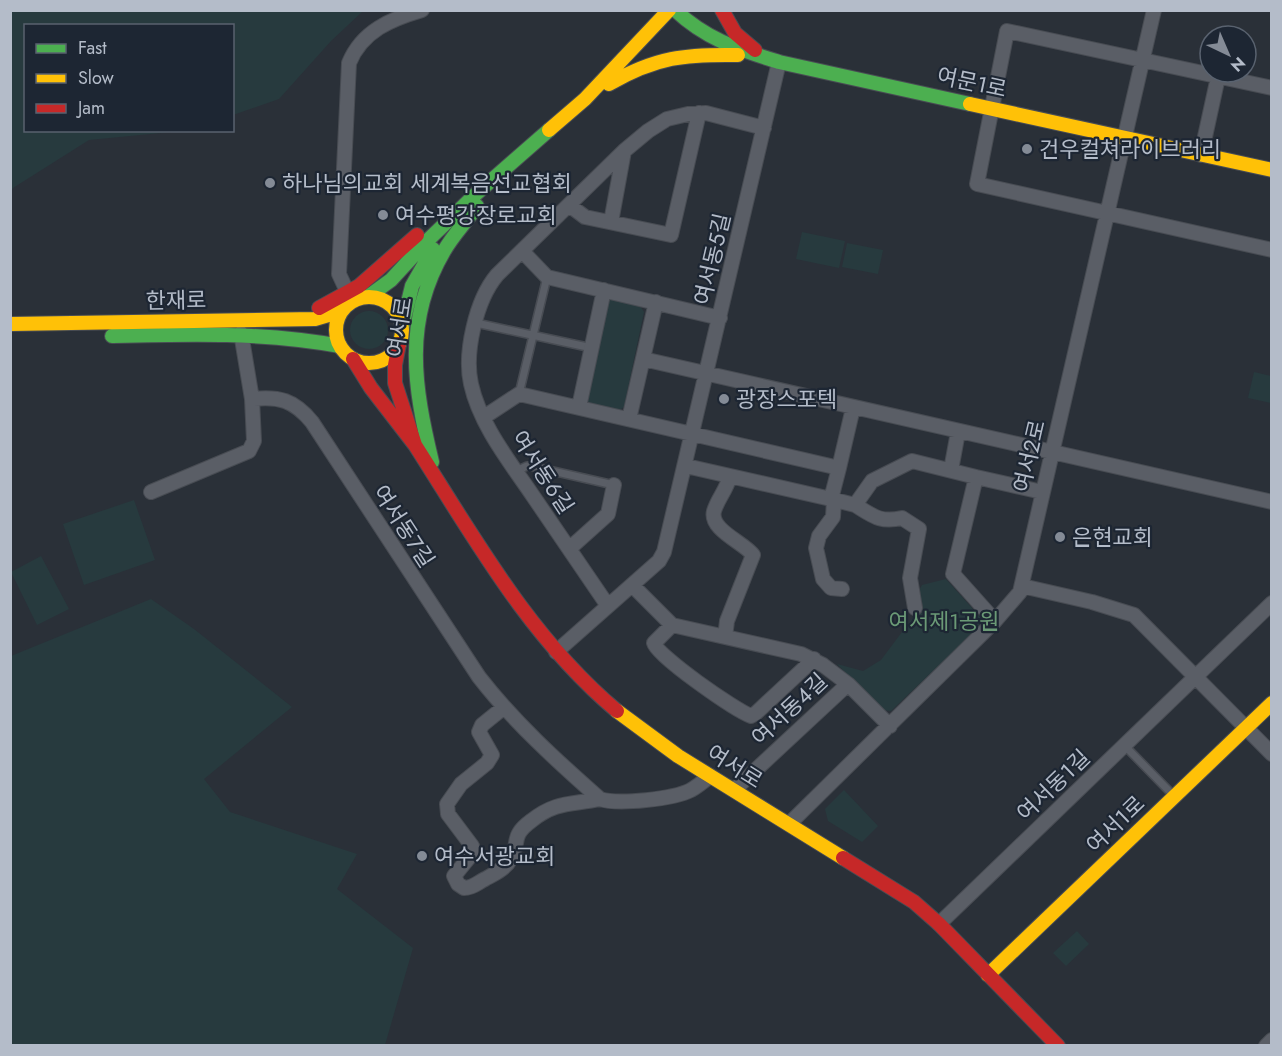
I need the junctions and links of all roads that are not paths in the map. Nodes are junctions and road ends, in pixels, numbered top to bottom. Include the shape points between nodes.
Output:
1 (422, 10) edge
2 (669, 10) edge
3 (675, 10) edge
4 (722, 10) edge
5 (1154, 10) edge
6 (761, 56) junction
7 (1142, 60) junction
8 (779, 62) junction
9 (1198, 72) edge
10 (1216, 84) edge
11 (1254, 84) edge
12 (1272, 88) edge
13 (585, 99) junction
14 (992, 107) junction
15 (699, 113) junction
16 (764, 128) junction
17 (1124, 138) junction
18 (624, 151) junction
19 (1201, 155) junction
20 (1272, 170) edge
21 (479, 196) junction
22 (569, 205) junction
23 (1107, 213) junction
24 (611, 222) junction
25 (1272, 250) edge
26 (522, 251) junction
27 (547, 277) junction
28 (604, 290) junction
29 (369, 296) junction
30 (347, 302) junction
31 (656, 302) junction
32 (720, 318) junction
33 (476, 323) junction
34 (10, 324) edge
35 (402, 327) junction
36 (241, 333) junction
37 (533, 336) junction
38 (10, 337) edge
39 (399, 344) junction
40 (340, 346) junction
41 (592, 348) junction
42 (353, 359) junction
43 (643, 359) junction
44 (707, 373) junction
45 (519, 394) junction
46 (252, 399) junction
47 (579, 407) junction
48 (853, 408) junction
49 (484, 417) junction
50 (629, 419) junction
51 (958, 432) junction
52 (693, 434) junction
53 (415, 445) junction
54 (1052, 453) junction
55 (686, 466) junction
56 (839, 468) junction
57 (951, 470) junction
58 (516, 471) junction
59 (435, 476) junction
60 (729, 476) junction
61 (976, 477) junction
62 (614, 485) joint
63 (151, 492) dead end
64 (1042, 492) junction
65 (832, 499) junction
66 (1272, 502) edge
67 (855, 505) junction
68 (569, 549) junction
69 (632, 585) junction
70 (1022, 586) junction
71 (842, 589) dead end
72 (1272, 603) edge
73 (608, 606) junction
74 (915, 608) dead end
75 (995, 621) junction
76 (672, 625) junction
77 (725, 637) junction
78 (556, 652) junction
79 (814, 659) junction
80 (1196, 676) junction
81 (848, 684) junction
82 (1272, 703) edge
83 (503, 708) junction
84 (890, 726) junction
85 (1246, 727) junction
86 (1124, 746) junction
87 (1272, 754) edge
88 (710, 776) junction
89 (734, 790) junction
90 (1174, 796) junction
91 (600, 799) junction
92 (789, 824) junction
93 (939, 924) junction
94 (988, 975) junction
95 (1049, 1040) edge
96 (1272, 1041) edge
97 (1058, 1046) edge
98 (1266, 1046) edge

1 - 30 street via 382,24 361,44 349,63 339,274
2 - 13 street, 여서로
3 - 6 street, 여문1로 via 689,25 716,42
4 - 6 street via 735,33
5 - 7 street, 여서2로
6 - 8 street, 여문1로
6 - 13 street via 691,54 664,58 639,67
7 - 9 street
7 - 14 street via 1007,31
7 - 17 street, 여서2로
8 - 14 street, 여문1로
8 - 16 street, 여서동5길
10 - 19 street
11 - 12 street
13 - 21 street, 여서로
14 - 17 street, 여문1로
14 - 23 street via 977,184
15 - 16 street, 여서동6길
15 - 18 street, 여서동6길 via 667,119
15 - 24 street via 671,235
16 - 32 street, 여서동5길
17 - 19 street, 여문1로
17 - 23 street, 여서2로
18 - 22 street, 여서동6길
18 - 24 street
19 - 20 street, 여문1로
21 - 29 street, 여서로
21 - 30 street via 459,198 364,282
21 - 35 street, 여서로 via 424,263 412,286
21 - 59 street, 여서로 via 439,261 424,298 413,351 415,389
22 - 24 street via 585,217
22 - 26 street, 여서동6길
23 - 25 street
23 - 54 street, 여서2로
26 - 27 street
26 - 33 street, 여서동6길 via 489,286
27 - 28 street
27 - 37 lane, 여서동6길
28 - 31 street
28 - 41 street
29 - 30 street
29 - 35 street via 392,305
30 - 34 street, 한재로 via 315,319
30 - 40 street via 336,329
31 - 32 street
31 - 43 street
32 - 44 street, 여서동5길
33 - 37 lane
33 - 49 street, 여서동6길 via 468,366
35 - 39 street
36 - 38 street, 한재로
36 - 40 street, 한재로
36 - 46 street
37 - 41 lane
37 - 45 lane, 여서동6길
39 - 42 street via 379,361
39 - 53 street, 여서로 via 395,383
40 - 42 street
41 - 47 street
42 - 53 street, 여서로
43 - 44 street
43 - 50 street
44 - 48 street
44 - 52 street, 여서동5길
45 - 47 street, 여서동6길
45 - 49 street, 여서동6길
46 - 63 street via 254,441 249,451
46 - 83 street, 여서동7길 via 286,401 312,422
47 - 50 street, 여서동6길
48 - 51 street
48 - 56 street
49 - 58 street, 여서동6길
50 - 52 street, 여서동6길
51 - 54 street
51 - 57 street
52 - 55 street, 여서동5길
52 - 56 street, 여서동6길
53 - 59 street, 여서로
54 - 64 street, 여서2로
54 - 66 street
55 - 60 street
55 - 69 street, 여서동5길 via 662,557
56 - 65 street
57 - 61 street
57 - 67 street via 908,462 872,481
58 - 62 lane via 535,467
58 - 68 street, 여서동6길
59 - 78 street, 여서로 via 514,598
60 - 65 street
60 - 77 street via 714,519 753,555 727,621
61 - 64 street
61 - 75 street via 953,574
62 - 68 street, 여서동6길 via 608,514
64 - 70 street, 여서2로
65 - 67 street
65 - 71 street via 834,516 818,537 816,548 824,580 831,588
67 - 74 street via 881,520 902,518 920,529 910,578
68 - 73 street, 여서동6길
69 - 73 street, 여서동5길
69 - 76 street
70 - 75 street, 여서2로
70 - 80 street via 1129,612
72 - 80 street, 여서동1길
73 - 78 street, 여서동5길
75 - 84 street, 여서2로
76 - 77 street, 여서동4길
76 - 79 street, 여서동4길 via 654,642 656,648 751,716
77 - 79 street, 여서동4길
78 - 88 street, 여서로 via 627,719
79 - 81 street, 여서동4길
80 - 85 street
80 - 86 street, 여서동1길
81 - 84 street, 여서동4길
81 - 89 street, 여서동4길
82 - 85 street, 여서1로
83 - 91 street, 여서동7길
83 - 91 street via 479,732 490,751 490,761 461,784 447,804 448,814 472,846 471,855 454,876 458,884 472,888 504,867 514,854 520,830 546,810
84 - 92 street, 여서2로
85 - 87 street
85 - 90 street, 여서1로
86 - 90 lane
86 - 93 street, 여서동1길
88 - 89 street, 여서로
88 - 91 street via 682,793 626,802
89 - 92 street, 여서로
90 - 94 street, 여서1로
92 - 93 street, 여서로 via 904,896
93 - 94 street, 여서로
94 - 95 street, 여서로
95 - 97 street, 여서로
96 - 98 street

